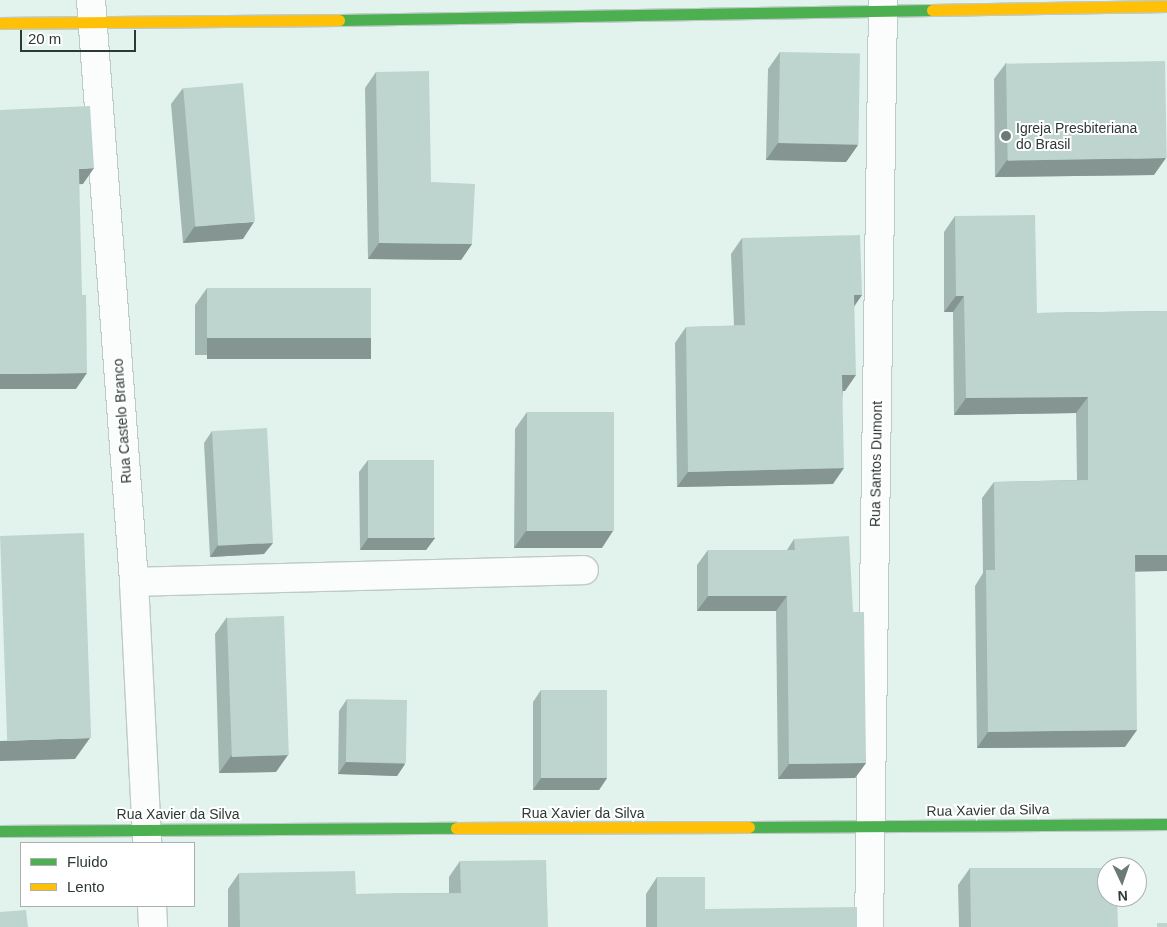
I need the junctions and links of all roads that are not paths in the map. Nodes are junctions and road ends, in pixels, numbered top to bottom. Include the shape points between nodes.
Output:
1 (883, 5) edge
2 (1167, 6) edge
3 (92, 12) edge
4 (0, 23) edge
5 (584, 570) dead end
6 (134, 582) junction
7 (1167, 824) edge
8 (871, 827) junction
9 (0, 831) edge
10 (147, 836) edge
11 (152, 907) edge
12 (153, 927) edge
13 (869, 927) edge

1 - 2 street
1 - 3 street
1 - 8 street, Rua Santos Dumont
3 - 4 street
3 - 6 street, Rua Castelo Branco
5 - 6 street
6 - 10 street, Rua Castelo Branco
7 - 8 street, Rua Xavier da Silva
8 - 10 street, Rua Xavier da Silva
8 - 13 street, Rua Santos Dumont
9 - 10 street, Rua Xavier da Silva
11 - 12 street

